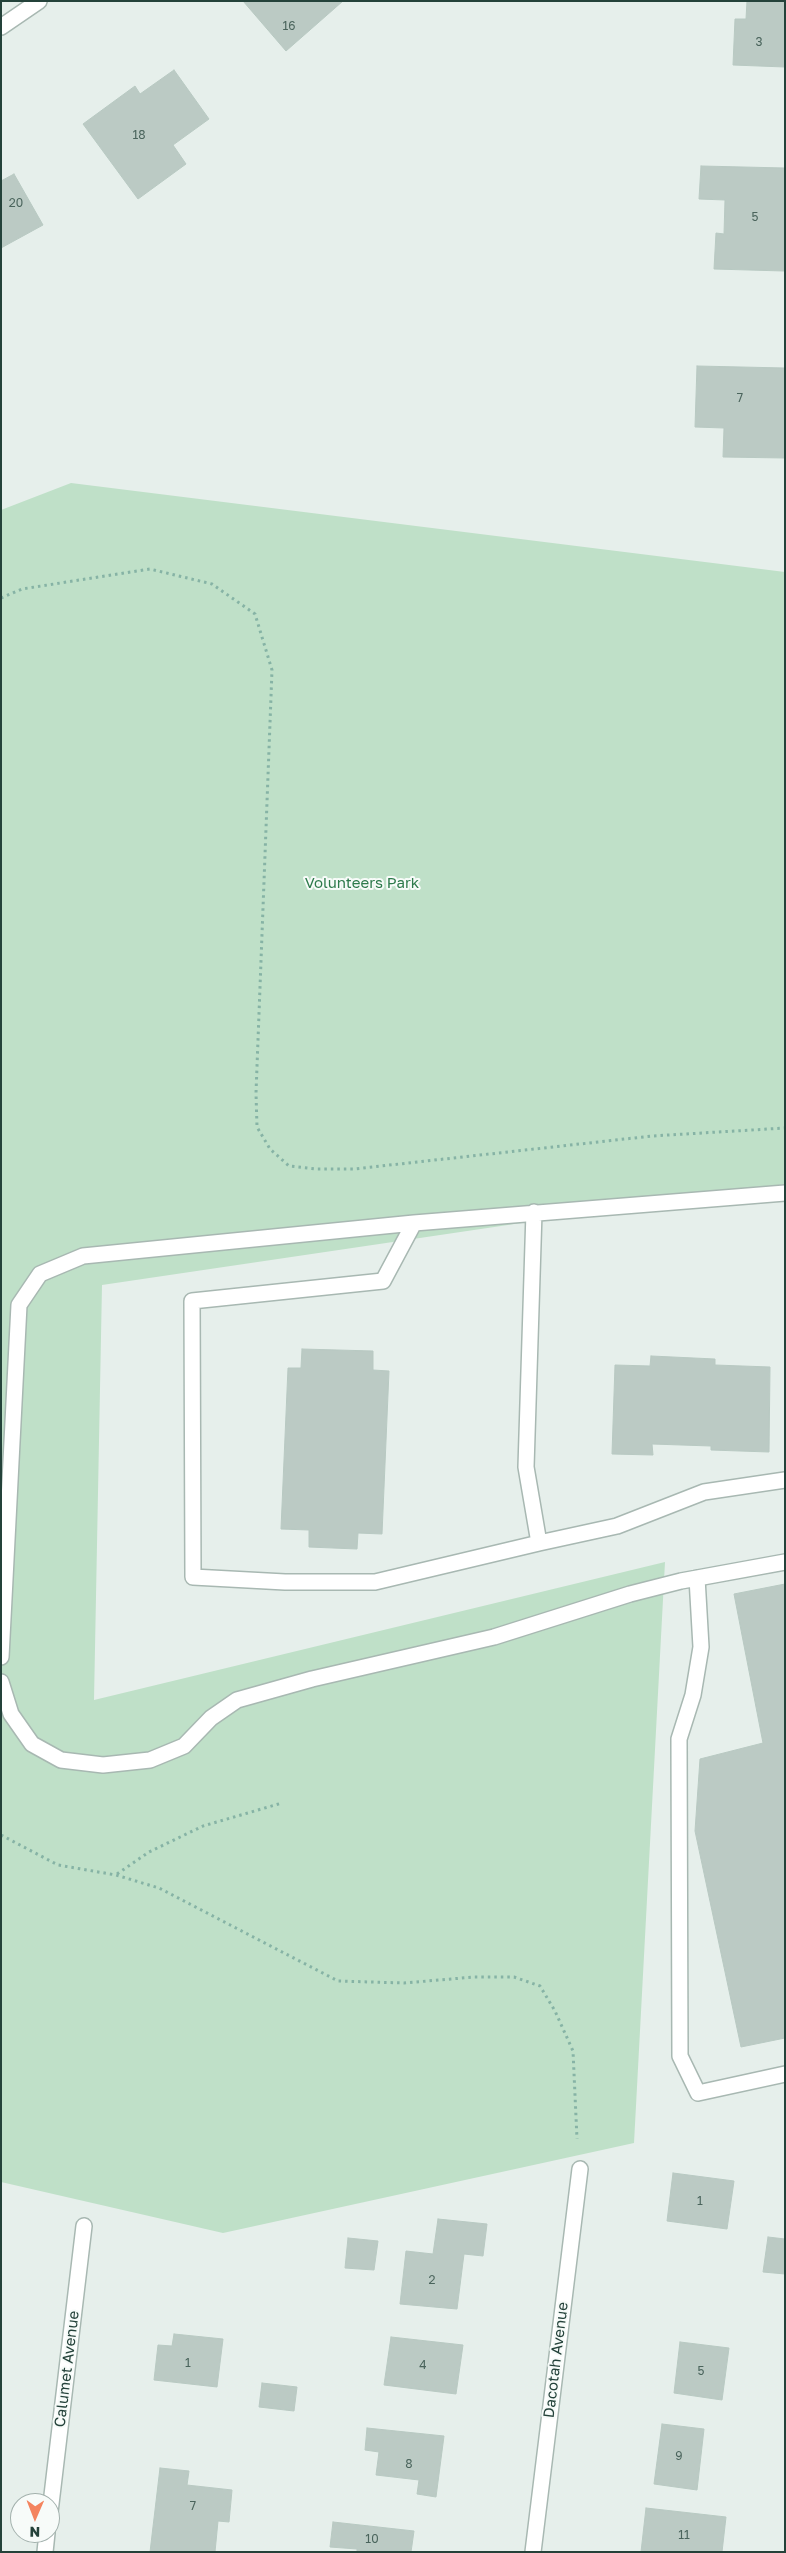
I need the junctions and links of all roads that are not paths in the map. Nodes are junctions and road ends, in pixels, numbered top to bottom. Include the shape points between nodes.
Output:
1 (39, 1) edge
2 (1, 27) edge
3 (785, 1193) edge
4 (534, 1212) junction
5 (414, 1223) junction
6 (785, 1480) edge
7 (539, 1543) junction
8 (785, 1562) edge
9 (697, 1578) junction
10 (1, 1657) edge
11 (1, 1682) edge
12 (785, 2074) edge
13 (580, 2169) road end
14 (84, 2226) dead end
15 (52, 2493) edge
16 (533, 2552) edge

1 - 2 street
3 - 4 street
4 - 5 street
4 - 7 street via 526,1467
5 - 7 street via 383,1281 192,1301 194,1577 375,1582
5 - 10 street via 83,1256 40,1274 18,1305
6 - 7 street via 704,1492 617,1526
8 - 9 street
9 - 11 street via 630,1594 494,1637 236,1700 211,1718 184,1746 150,1760 102,1765 61,1760 32,1744 11,1714
9 - 12 street via 701,1647 693,1695 679,1739 680,2056 698,2092
13 - 16 street, Dacotah Avenue
14 - 15 street, Calumet Avenue

